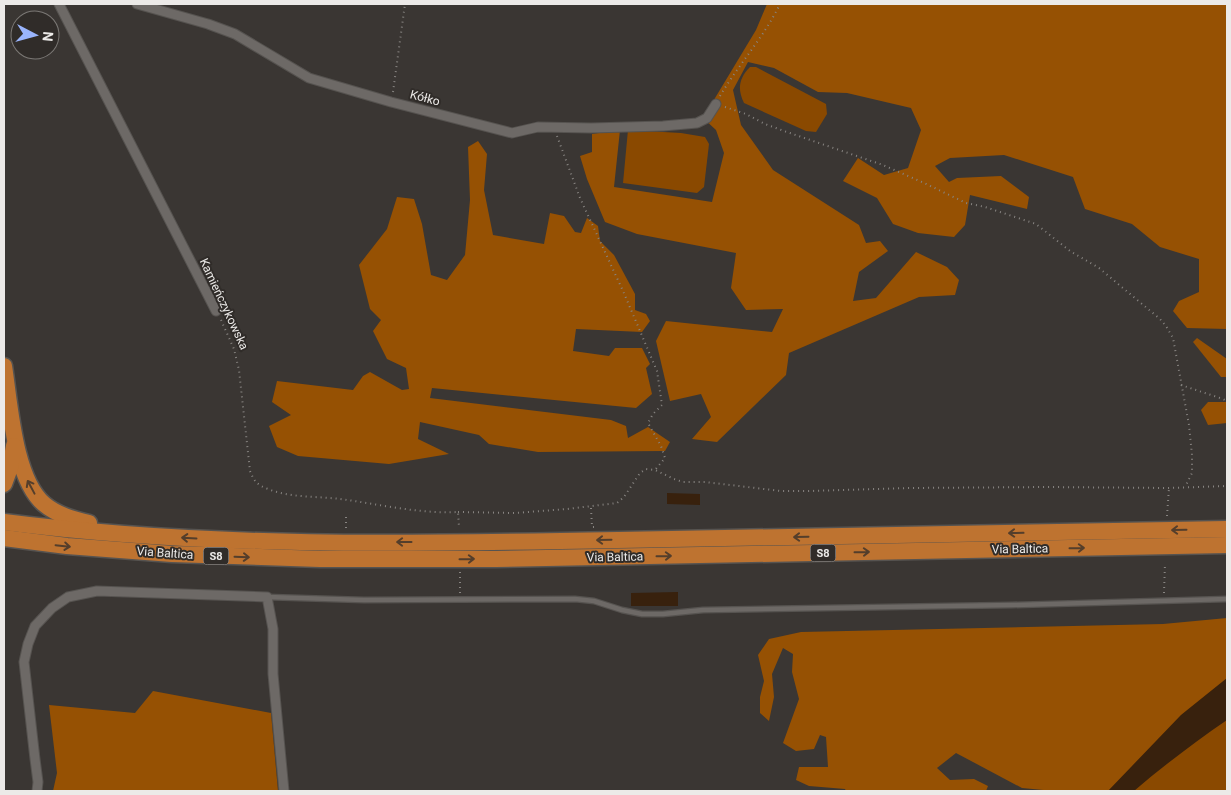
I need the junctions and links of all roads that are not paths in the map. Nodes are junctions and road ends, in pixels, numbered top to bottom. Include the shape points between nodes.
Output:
1 (59, 4) edge
2 (137, 4) edge
3 (716, 104) road end
4 (216, 311) road end
5 (4, 366) edge
6 (15, 438) junction
7 (4, 484) edge
8 (4, 522) edge
9 (1227, 528) edge
10 (135, 535) junction
11 (7, 539) edge
12 (1227, 545) edge
13 (267, 597) junction
14 (1227, 599) edge
15 (37, 791) edge
16 (284, 791) edge

1 - 4 street, Kamieńczykowska
2 - 3 street, Kółko via 235,34 309,78 512,133 538,128 696,123 707,118
5 - 6 highway
6 - 7 highway
10 -> 6 highway via 73,519 45,505 30,486
8 - 10 highway, Via Baltica / S8
9 -> 10 highway, Via Baltica / S8 via 497,542 312,542
11 -> 12 highway, Via Baltica / S8 via 196,555 418,560
13 - 14 lane via 575,599 642,614
13 - 15 street via 97,591 68,597 52,608 35,626 24,662
13 - 16 street via 273,628 273,674

